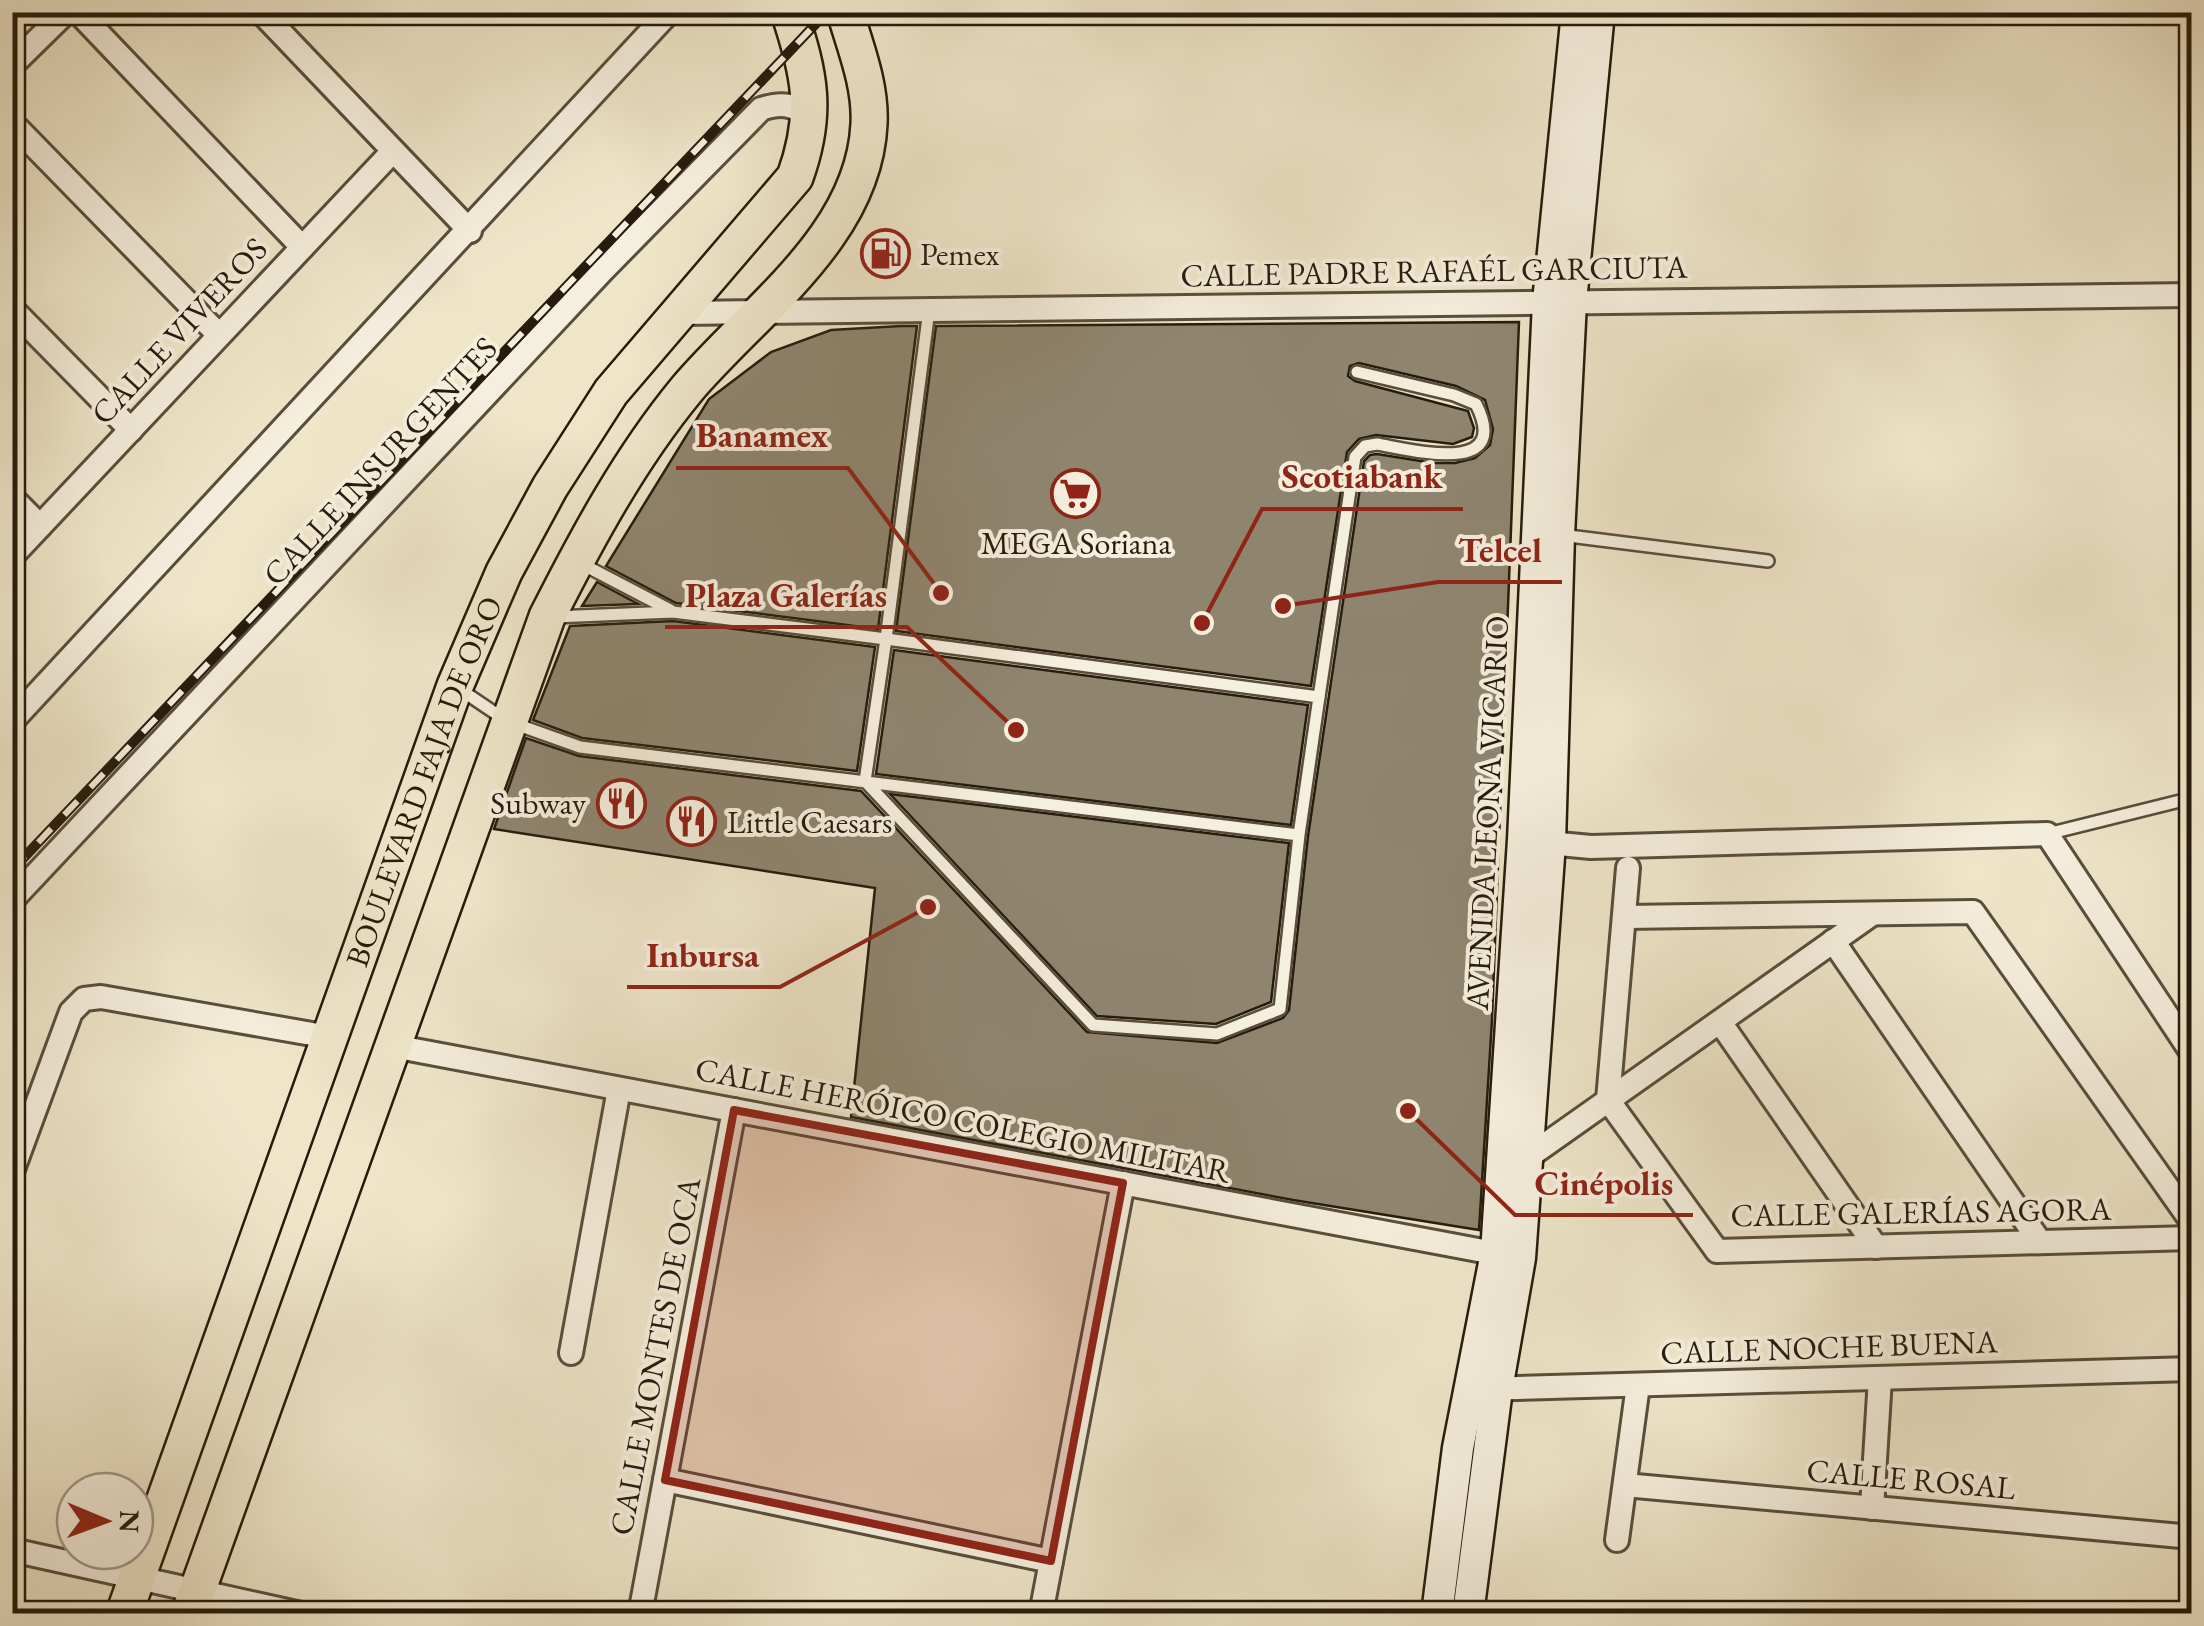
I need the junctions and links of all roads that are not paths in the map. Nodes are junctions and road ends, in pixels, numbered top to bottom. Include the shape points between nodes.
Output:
1 (66, 12) edge
2 (78, 12) edge
3 (261, 12) edge
4 (670, 12) edge
5 (790, 12) edge
6 (1578, 12) edge
7 (1599, 12) edge
8 (846, 17) edge
9 (803, 58) junction
10 (12, 64) edge
11 (811, 118) junction
12 (12, 123) edge
13 (393, 150) junction
14 (470, 231) junction
15 (302, 248) junction
16 (2192, 295) edge
17 (1560, 302) junction
18 (12, 308) edge
19 (929, 310) junction
20 (760, 312) junction
21 (678, 313) junction
22 (219, 336) junction
23 (634, 362) junction
24 (1357, 372) dead end
25 (689, 388) junction
26 (131, 430) junction
27 (12, 498) edge
28 (40, 526) junction
29 (1548, 534) junction
30 (14, 550) edge
31 (576, 561) junction
32 (1768, 561) dead end
33 (674, 612) junction
34 (547, 617) junction
35 (886, 639) junction
36 (454, 686) junction
37 (1318, 697) junction
38 (12, 721) edge
39 (507, 722) junction
40 (864, 781) junction
41 (2192, 798) edge
42 (2047, 834) junction
43 (1299, 835) junction
44 (1536, 841) junction
45 (1628, 868) dead end
46 (12, 900) edge
47 (1872, 914) junction
48 (1625, 917) junction
49 (1833, 942) junction
50 (1720, 1022) junction
51 (329, 1037) junction
52 (393, 1046) junction
53 (2192, 1053) edge
54 (619, 1089) junction
55 (1608, 1100) junction
56 (734, 1110) junction
57 (1528, 1157) junction
58 (12, 1172) edge
59 (1123, 1183) junction
60 (2192, 1222) edge
61 (2192, 1238) edge
62 (2040, 1242) junction
63 (1876, 1247) junction
64 (1508, 1255) junction
65 (570, 1353) dead end
66 (2192, 1369) edge
67 (1880, 1378) junction
68 (1638, 1385) junction
69 (1483, 1389) junction
70 (665, 1480) junction
71 (1624, 1485) junction
72 (1872, 1508) junction
73 (2192, 1537) edge
74 (1617, 1540) dead end
75 (12, 1550) edge
76 (1051, 1561) junction
77 (137, 1576) junction
78 (194, 1601) edge
79 (124, 1614) edge
80 (301, 1614) edge
81 (640, 1614) edge
82 (1042, 1614) edge
83 (1437, 1614) edge
84 (1468, 1614) edge

1 - 10 street
2 - 15 street
3 - 13 street
4 - 14 street
5 - 9 main road, BOULEVARD FAJA DE ORO
6 - 17 street, AVENIDA LEONA VICARIO
7 - 17 street, AVENIDA LEONA VICARIO
8 - 9 main road
8 - 20 main road, BOULEVARD FAJA DE ORO via 866,81 870,123 864,164 848,207 824,242
9 - 11 main road, BOULEVARD FAJA DE ORO
11 - 21 main road, BOULEVARD FAJA DE ORO via 795,177
11 - 46 street, CALLE INSURGENTES via 797,106 761,108
12 - 22 street
13 - 14 street
13 - 15 street, CALLE VIVEROS
14 - 38 street
15 - 22 street, CALLE VIVEROS
16 - 17 street, CALLE PADRE RAFAÉL GARCIUTA
17 - 19 street, CALLE PADRE RAFAÉL GARCIUTA
17 - 29 street, AVENIDA LEONA VICARIO
18 - 26 street
19 - 20 street, CALLE PADRE RAFAÉL GARCIUTA
19 - 35 lane
20 - 21 street, CALLE PADRE RAFAÉL GARCIUTA
20 - 25 main road, BOULEVARD FAJA DE ORO
21 - 23 main road, BOULEVARD FAJA DE ORO
22 - 26 street, CALLE VIVEROS
23 - 25 main road via 645,378 666,388
23 - 36 main road, BOULEVARD FAJA DE ORO via 550,487
24 - 37 lane via 1476,404 1484,433 1480,444 1452,456 1377,444 1355,457
25 - 31 main road, BOULEVARD FAJA DE ORO
26 - 28 street, CALLE VIVEROS
27 - 28 street
28 - 30 street, CALLE VIVEROS
29 - 32 lane
29 - 44 street, AVENIDA LEONA VICARIO
31 - 33 lane
31 - 34 main road, BOULEVARD FAJA DE ORO
33 - 34 lane
33 - 35 lane
34 - 39 main road, BOULEVARD FAJA DE ORO
35 - 37 lane
35 - 40 lane
36 - 39 lane
36 - 51 main road, BOULEVARD FAJA DE ORO
37 - 43 lane
39 - 40 lane via 580,747
39 - 52 main road, BOULEVARD FAJA DE ORO
40 - 43 lane
40 - 43 lane via 1092,1026 1217,1034 1280,1009
41 - 42 lane
42 - 44 street via 1591,848
42 - 53 street
44 - 57 street, AVENIDA LEONA VICARIO
44 - 64 street, AVENIDA LEONA VICARIO
45 - 48 street
47 - 48 street
47 - 49 street
47 - 60 street via 1973,912
48 - 55 street
49 - 50 street
49 - 62 street
50 - 55 street
50 - 63 street
51 - 58 street via 102,996 84,999 71,1012
51 - 77 main road, BOULEVARD FAJA DE ORO
52 - 54 street, CALLE HERÓICO COLEGIO MILITAR
52 - 78 main road, BOULEVARD FAJA DE ORO
54 - 56 street, CALLE HERÓICO COLEGIO MILITAR
54 - 65 street
55 - 57 street
55 - 63 street, CALLE GALERÍAS AGORA via 1717,1252
56 - 59 street, CALLE HERÓICO COLEGIO MILITAR
56 - 70 street, CALLE MONTES DE OCA
57 - 64 street, AVENIDA LEONA VICARIO
59 - 64 street, CALLE HERÓICO COLEGIO MILITAR
59 - 76 street
61 - 62 street, CALLE GALERÍAS AGORA
62 - 63 street, CALLE GALERÍAS AGORA
64 - 69 street, AVENIDA LEONA VICARIO
66 - 67 street, CALLE NOCHE BUENA
67 - 68 street, CALLE NOCHE BUENA
67 - 72 street
68 - 69 street, CALLE NOCHE BUENA
68 - 71 street
69 - 83 street, AVENIDA LEONA VICARIO via 1458,1448
69 - 84 street, AVENIDA LEONA VICARIO
70 - 76 street
70 - 81 street, CALLE MONTES DE OCA
71 - 72 street, CALLE ROSAL
71 - 74 street
72 - 73 street, CALLE ROSAL
75 - 77 street
76 - 82 street
77 - 78 street
77 - 79 main road, BOULEVARD FAJA DE ORO
78 - 80 street

